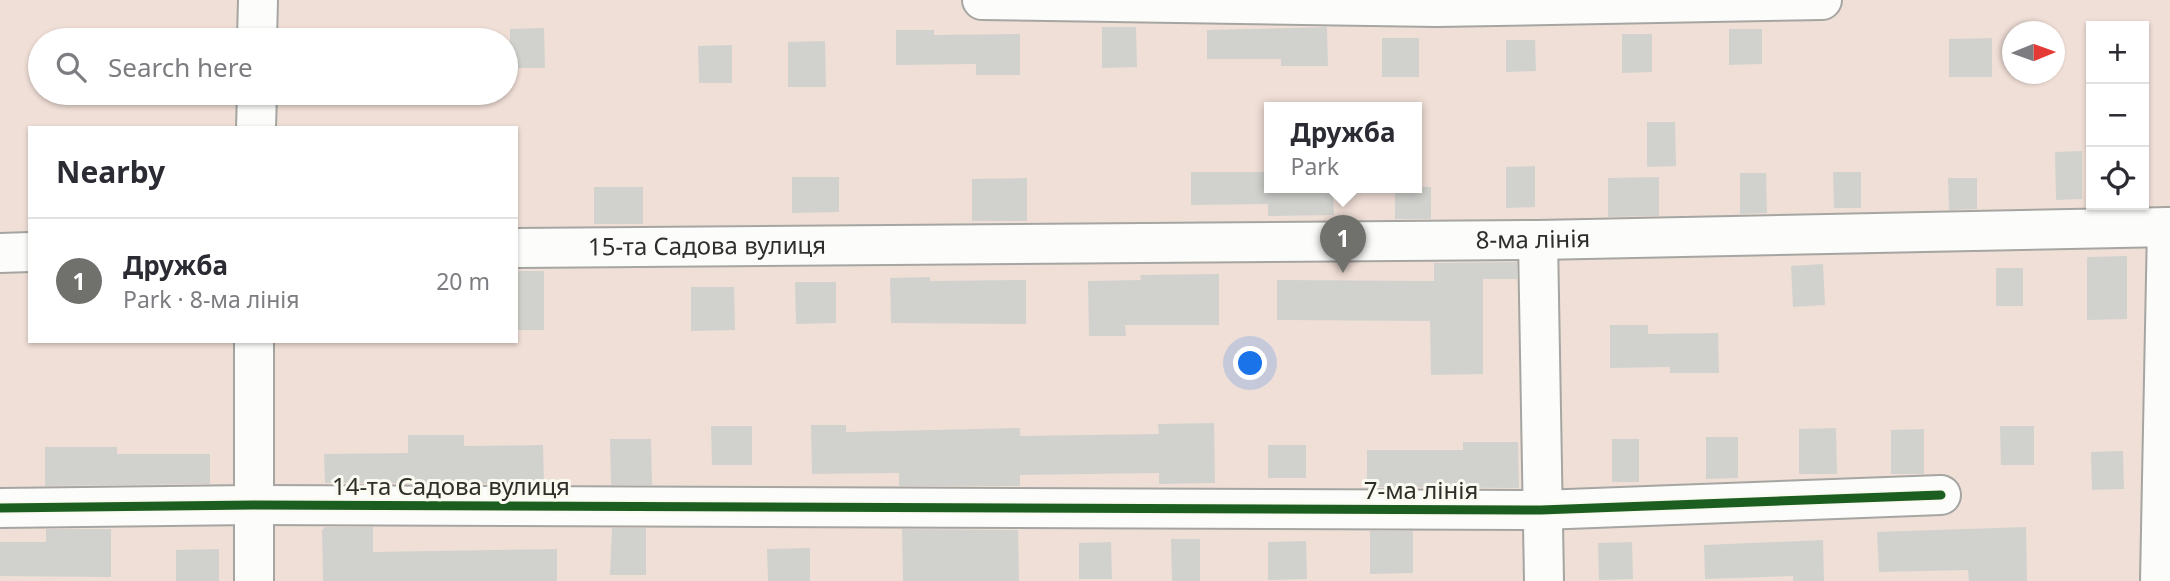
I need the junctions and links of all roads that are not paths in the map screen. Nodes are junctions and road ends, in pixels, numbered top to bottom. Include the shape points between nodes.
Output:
1 (258, 0) edge
2 (982, 0) edge
3 (1822, 0) edge
4 (257, 28) edge
5 (257, 105) edge
6 (256, 126) edge
7 (2168, 227) edge
8 (1538, 240) junction
9 (897, 246) joint
10 (518, 248) edge
11 (0, 253) edge
12 (28, 253) edge
13 (254, 343) edge
14 (1941, 495) dead end
15 (253, 505) junction
16 (0, 508) edge
17 (901, 509) joint
18 (1541, 510) junction
19 (254, 581) edge
20 (1544, 581) edge
21 (2160, 581) edge

1 - 4 street
2 - 3 street via 1437,7
5 - 6 street
7 - 8 street, 8-ма лінія
7 - 21 street
8 - 9 street, 8-ма лінія
8 - 18 street
9 - 10 street, 15-та Садова вулиця
11 - 12 street
13 - 15 street
14 - 18 street, 7-ма лінія
15 - 16 street, 14-та Садова вулиця
15 - 17 street, 14-та Садова вулиця
15 - 19 street
17 - 18 street, 7-ма лінія
18 - 20 street

